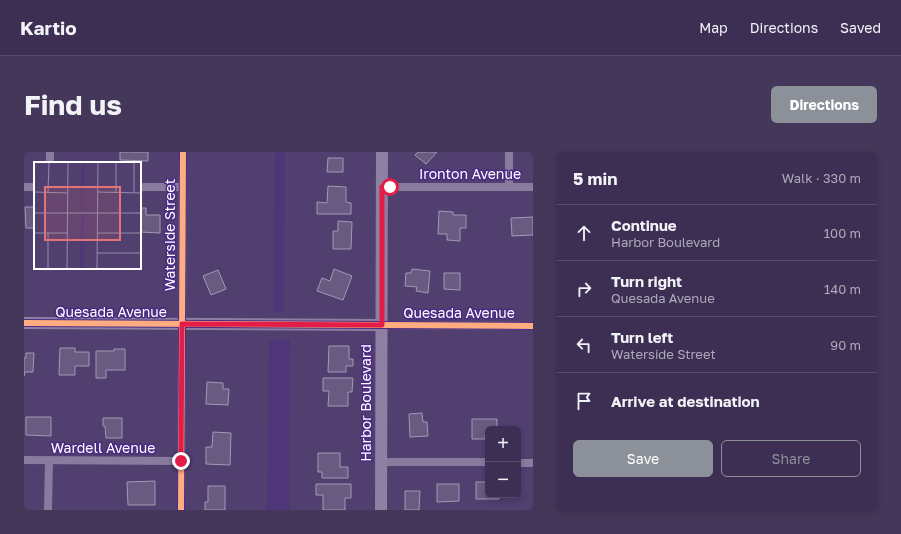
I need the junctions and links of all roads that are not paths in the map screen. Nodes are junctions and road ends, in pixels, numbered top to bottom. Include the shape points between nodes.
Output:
1 (183, 152) edge
2 (382, 152) edge
3 (509, 152) edge
4 (141, 187) edge
5 (182, 187) junction
6 (382, 187) junction
7 (509, 187) junction
8 (533, 187) edge
9 (24, 324) edge
10 (182, 324) junction
11 (382, 325) junction
12 (533, 326) edge
13 (24, 460) edge
14 (49, 460) junction
15 (181, 461) junction
16 (381, 462) junction
17 (485, 462) edge
18 (521, 463) edge
19 (533, 463) edge
20 (48, 510) edge
21 (181, 510) edge
22 (381, 510) edge

1 - 5 street, Waterside Street
2 - 6 street, Harbor Boulevard
3 - 7 street
4 - 5 street
5 - 10 street, Waterside Street
6 - 7 street, Ironton Avenue
6 - 11 street, Harbor Boulevard
7 - 8 street, Ironton Avenue
9 - 10 street, Quesada Avenue
10 - 11 street, Quesada Avenue
10 - 15 street, Waterside Street
11 - 12 street, Quesada Avenue
11 - 16 street, Harbor Boulevard
13 - 14 street, Wardell Avenue
14 - 15 street, Wardell Avenue
14 - 20 street
15 - 21 street, Waterside Street
16 - 17 street
16 - 22 street, Harbor Boulevard
18 - 19 street

